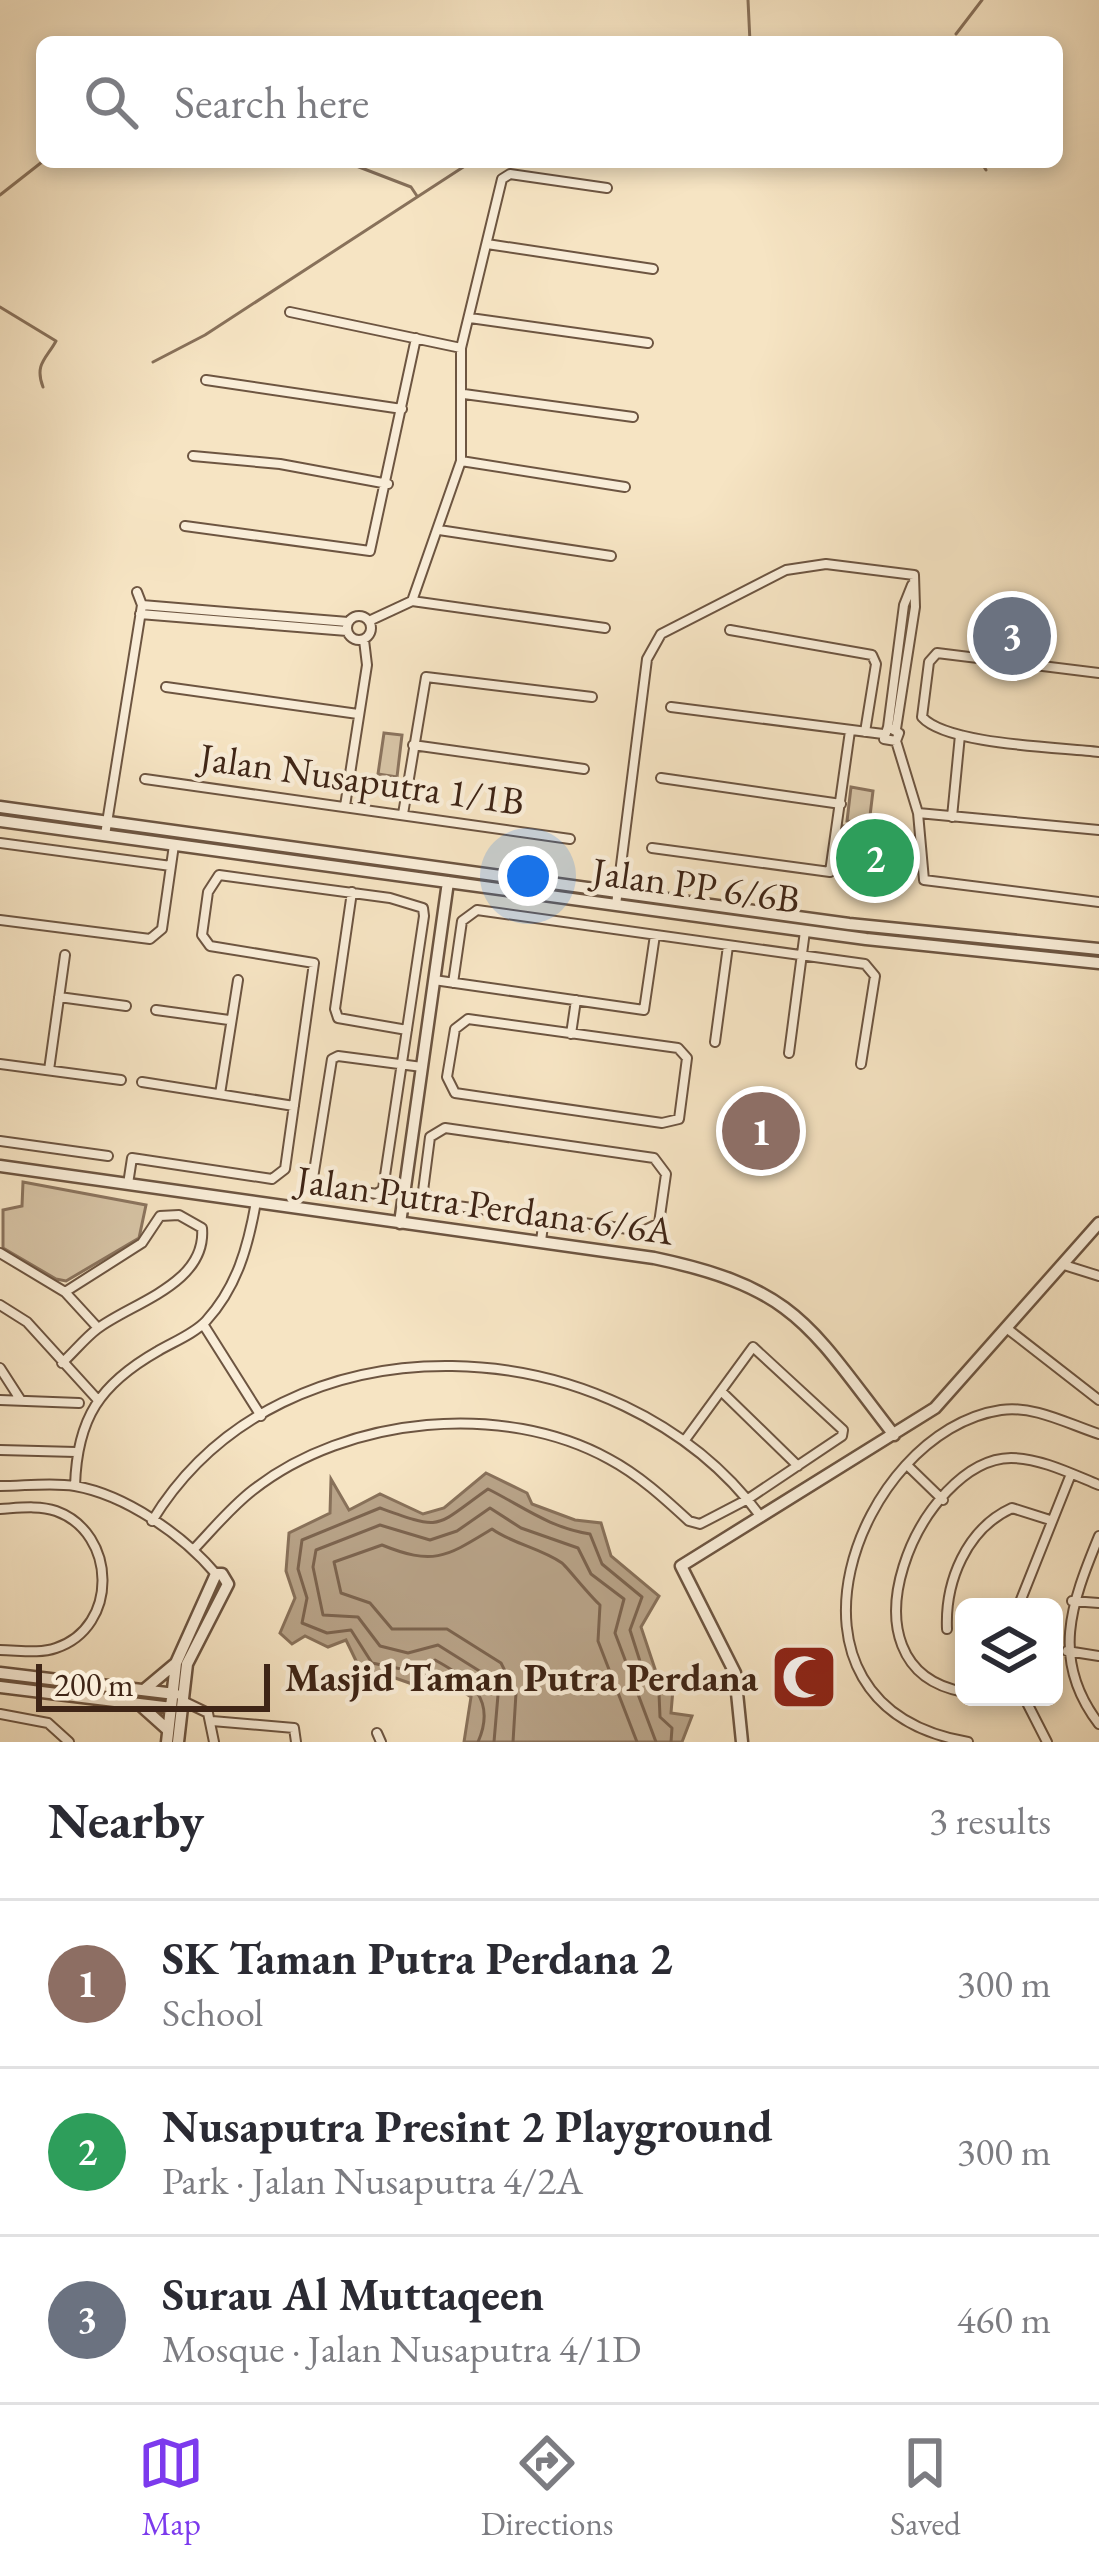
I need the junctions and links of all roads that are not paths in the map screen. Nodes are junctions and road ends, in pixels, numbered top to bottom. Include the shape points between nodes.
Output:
1 (607, 188) dead end
2 (487, 244) junction
3 (653, 269) dead end
4 (290, 312) dead end
5 (470, 318) junction
6 (416, 338) junction
7 (648, 343) dead end
8 (461, 348) junction
9 (206, 380) dead end
10 (464, 394) junction
11 (402, 409) junction
12 (633, 417) dead end
13 (193, 456) dead end
14 (460, 461) junction
15 (388, 484) junction
16 (625, 488) dead end
17 (185, 526) dead end
18 (439, 530) junction
19 (611, 556) dead end
20 (137, 592) dead end
21 (412, 601) junction
22 (141, 609) junction
23 (266, 613) junction
24 (239, 617) junction
25 (369, 621) junction
26 (266, 625) junction
27 (348, 627) junction
28 (605, 628) dead end
29 (730, 630) dead end
30 (364, 640) junction
31 (1099, 673) edge
32 (166, 687) dead end
33 (592, 697) dead end
34 (671, 706) dead end
35 (358, 714) junction
36 (889, 730) junction
37 (850, 731) junction
38 (865, 733) junction
39 (960, 734) junction
40 (412, 745) junction
41 (1099, 752) edge
42 (584, 769) dead end
43 (661, 778) dead end
44 (145, 779) dead end
45 (841, 803) junction
46 (345, 806) junction
47 (0, 807) edge
48 (918, 813) junction
49 (403, 814) junction
50 (952, 817) junction
51 (0, 820) edge
52 (106, 828) junction
53 (1099, 830) edge
54 (570, 839) dead end
55 (0, 843) edge
56 (174, 845) junction
57 (652, 848) dead end
58 (171, 866) junction
59 (448, 882) junction
60 (352, 892) junction
61 (617, 899) junction
62 (1099, 902) edge
63 (0, 920) edge
64 (805, 931) junction
65 (655, 935) junction
66 (728, 946) junction
67 (1099, 949) edge
68 (65, 955) dead end
69 (803, 956) junction
70 (1099, 963) edge
71 (238, 980) dead end
72 (434, 980) junction
73 (453, 983) junction
74 (59, 997) junction
75 (575, 1000) junction
76 (126, 1006) dead end
77 (156, 1010) dead end
78 (229, 1020) junction
79 (407, 1030) junction
80 (571, 1034) junction
81 (715, 1042) dead end
82 (789, 1053) dead end
83 (0, 1064) edge
84 (402, 1064) junction
85 (861, 1064) dead end
86 (422, 1067) junction
87 (49, 1070) junction
88 (121, 1079) dead end
89 (142, 1082) dead end
90 (220, 1094) junction
91 (294, 1106) junction
92 (0, 1141) edge
93 (108, 1156) dead end
94 (0, 1166) edge
95 (128, 1184) junction
96 (256, 1202) junction
97 (544, 1218) junction
98 (400, 1222) junction
99 (1099, 1222) edge
100 (541, 1241) junction
101 (0, 1253) edge
102 (1064, 1265) junction
103 (1099, 1276) edge
104 (64, 1292) junction
105 (0, 1305) edge
106 (203, 1324) junction
107 (98, 1328) junction
108 (1009, 1330) junction
109 (62, 1363) junction
110 (0, 1369) edge
111 (721, 1391) junction
112 (97, 1399) junction
113 (0, 1400) edge
114 (20, 1400) junction
115 (1099, 1400) edge
116 (79, 1402) dead end
117 (261, 1416) junction
118 (1099, 1434) edge
119 (894, 1435) junction
120 (685, 1440) junction
121 (0, 1450) edge
122 (76, 1452) junction
123 (798, 1466) junction
124 (909, 1467) junction
125 (1072, 1474) junction
126 (1099, 1485) edge
127 (1, 1486) edge
128 (75, 1486) junction
129 (748, 1499) junction
130 (943, 1500) junction
131 (2, 1509) edge
132 (761, 1516) junction
133 (1050, 1520) junction
134 (152, 1521) junction
135 (1099, 1536) edge
136 (194, 1549) junction
137 (216, 1574) junction
138 (1021, 1598) edge
139 (1072, 1601) junction
140 (1099, 1604) edge
141 (947, 1629) dead end
142 (0, 1650) edge
143 (1067, 1652) junction
144 (1099, 1656) edge
145 (176, 1663) junction
146 (0, 1672) edge
147 (25, 1682) junction
148 (0, 1687) edge
149 (955, 1689) edge
150 (140, 1696) junction
151 (178, 1701) junction
152 (1029, 1706) edge
153 (0, 1714) edge
154 (23, 1715) junction
155 (212, 1721) junction
156 (1099, 1724) edge
157 (167, 1736) edge
158 (69, 1742) edge
159 (178, 1742) edge
160 (214, 1742) edge
161 (296, 1742) edge
162 (742, 1742) edge
163 (968, 1742) edge
164 (1047, 1742) edge

1 - 2 street via 510,174 502,179
2 - 3 street
2 - 5 street
4 - 6 street
5 - 7 street
5 - 8 street
6 - 8 street
6 - 11 street
8 - 10 street
9 - 11 street
10 - 12 street
10 - 14 street
11 - 15 street
13 - 15 street
14 - 16 street
14 - 18 street
15 - 17 street via 375,546 364,553
18 - 19 street
18 - 21 street
20 - 22 street
21 - 25 street
21 - 28 street
22 - 24 street
22 - 52 street
23 - 24 street
23 - 26 street
23 - 27 street
24 - 26 street
25 - 27 street via 358,616
25 - 30 street
26 - 27 street
27 - 30 street
29 - 38 street via 872,655
30 - 35 street
31 - 39 street via 937,653 922,717
32 - 35 street
33 - 40 street via 425,676
34 - 37 street
35 - 46 street
36 - 38 street
36 - 48 street
36 - 61 street via 913,580 806,565 661,634 647,659
37 - 38 street
37 - 45 street
39 - 41 street
39 - 50 street
40 - 42 street
40 - 49 street
43 - 45 street
44 - 46 street, Jalan Nusaputra 1/1B
45 - 57 street via 830,872
46 - 49 street, Jalan Nusaputra 1/1B
47 - 52 street, Jalan PP 6/6B
48 - 50 street
48 - 62 street via 924,880
49 - 54 street, Jalan Nusaputra 1/1B
50 - 53 street
51 - 52 street, Jalan PP 6/6B
52 - 56 street, Jalan PP 6/6B
52 - 61 street, Jalan PP 6/6B
55 - 58 street
56 - 58 street
56 - 59 street, Jalan PP 6/6B
58 - 63 street via 158,935
59 - 61 street, Jalan PP 6/6B
59 - 72 street
60 - 79 street via 422,908
60 - 79 street via 338,1018
60 - 91 street via 227,873 212,880 202,935 210,946 314,962
61 - 64 street, Jalan PP 6/6B
61 - 67 street, Jalan PP 6/6B
64 - 69 street
64 - 70 street, Jalan PP 6/6B
65 - 66 street
65 - 73 street via 469,912
65 - 75 street via 644,1010
66 - 69 street
66 - 81 street
68 - 74 street
69 - 82 street
69 - 85 street via 872,969
71 - 78 street
72 - 73 street
72 - 86 street
73 - 75 street
74 - 76 street
74 - 87 street
75 - 80 street
77 - 78 street
78 - 90 street
79 - 84 street
80 - 80 street via 683,1052 679,1119 455,1093 447,1077 459,1022 467,1019
83 - 87 street
84 - 84 street via 338,1056 328,1063 317,1185 381,1192
84 - 86 street
86 - 98 street
87 - 88 street
89 - 90 street
90 - 91 street
91 - 95 street via 285,1168 272,1179 132,1158
92 - 93 street
94 - 95 street, Jalan Putra Perdana 6/6A
95 - 96 street, Jalan Putra Perdana 6/6A
96 - 98 street, Jalan Putra Perdana 6/6A
96 - 106 street via 247,1252
97 - 97 street via 435,1203 423,1191 430,1137 445,1128 654,1158 666,1174 659,1223 644,1231
97 - 100 street
98 - 100 street, Jalan Putra Perdana 6/6A
99 - 102 street
100 - 119 street, Jalan Putra Perdana 6/6A via 685,1264 769,1293 827,1346
101 - 104 street
102 - 103 street
102 - 108 street
104 - 107 street
104 - 107 street via 142,1243 160,1216 193,1221 204,1235 167,1290
105 - 109 street via 27,1322
106 - 112 street via 131,1366
106 - 117 street
107 - 109 street
108 - 115 street
108 - 119 street via 945,1399
109 - 112 street
110 - 114 street
111 - 120 street
111 - 123 street
111 - 123 street via 754,1347 843,1430
112 - 122 street
113 - 114 street
114 - 116 street
117 - 120 street via 380,1370 452,1364 519,1372 620,1400
117 - 134 street via 201,1461
118 - 124 street via 1006,1409 945,1428
119 - 132 street
120 - 129 street
121 - 122 street
122 - 128 street
123 - 129 street
124 - 130 street
124 - 163 street via 864,1532 848,1580 851,1663 879,1704 904,1722
125 - 126 street
125 - 130 street via 1011,1458 987,1462
125 - 133 street
127 - 128 street
127 - 131 street
128 - 134 street
129 - 132 street
129 - 136 street via 712,1521 689,1521 609,1459 568,1442 448,1420 386,1429 310,1456 254,1489
130 - 149 street via 903,1567 896,1630 905,1660 921,1676
131 - 142 street via 55,1511 78,1524 100,1555 105,1579 84,1629 59,1648
132 - 162 street via 681,1566 735,1673
133 - 138 street
133 - 141 street via 1012,1508 997,1515 950,1581
134 - 136 street
135 - 139 street
136 - 137 street
137 - 145 street
137 - 151 street via 226,1575 228,1585 187,1664
139 - 140 street
139 - 143 street
143 - 144 street
143 - 156 street via 1079,1695
145 - 150 street
145 - 151 street
146 - 147 street
147 - 148 street
147 - 150 street
147 - 154 street
150 - 151 street
150 - 157 street
151 - 155 street via 200,1705
151 - 157 street
151 - 159 street
152 - 164 street
153 - 154 street
154 - 158 street
155 - 160 street
155 - 161 street via 295,1728

